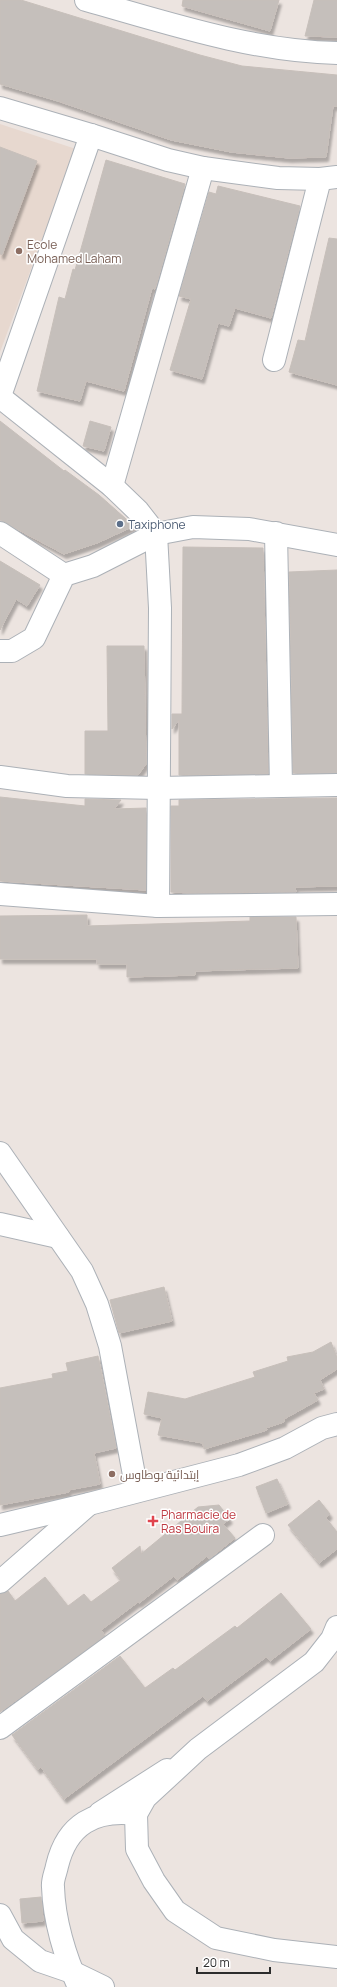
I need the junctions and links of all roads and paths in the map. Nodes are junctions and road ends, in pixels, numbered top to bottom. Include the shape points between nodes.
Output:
1 (86, 0) edge
2 (337, 53) edge
3 (0, 108) edge
4 (91, 135) junction
5 (203, 168) junction
6 (329, 178) edge
7 (274, 360) dead end
8 (0, 396) edge
9 (112, 486) junction
10 (276, 533) junction
11 (0, 534) edge
12 (156, 534) junction
13 (337, 545) edge
14 (64, 575) junction
15 (0, 651) edge
16 (0, 777) edge
17 (337, 785) edge
18 (281, 786) junction
19 (158, 788) junction
20 (0, 894) edge
21 (337, 904) edge
22 (158, 906) junction
23 (0, 1153) edge
24 (0, 1224) edge
25 (58, 1237) junction
26 (337, 1424) edge
27 (137, 1491) junction
28 (89, 1504) junction
29 (0, 1525) edge
30 (263, 1535) dead end
31 (0, 1582) edge
32 (337, 1627) edge
33 (0, 1728) edge
34 (198, 1749) junction
35 (136, 1814) junction
36 (94, 1817) junction
37 (0, 1915) edge
38 (337, 1957) edge
39 (75, 1979) edge
40 (103, 1987) edge

1 - 2 street via 209,34 252,43
3 - 4 street
4 - 5 street via 168,160
4 - 8 street
5 - 6 street via 278,178
5 - 9 street
6 - 7 street
8 - 9 street
9 - 12 street via 138,511
10 - 12 street via 250,529 193,527
10 - 13 street
10 - 18 street
11 - 14 street
12 - 14 street via 93,566
12 - 19 street via 160,608
14 - 15 street via 34,638 12,651
16 - 19 street via 67,786
17 - 18 street
18 - 19 street
19 - 22 street
20 - 22 street
21 - 22 street
23 - 25 street
24 - 25 street
25 - 27 street via 82,1271 110,1346
26 - 27 street via 322,1428 285,1448 239,1465
27 - 28 street
28 - 29 street
28 - 31 street
30 - 33 street
32 - 34 street via 332,1639 314,1662
34 - 35 street via 145,1798
34 - 36 street
35 - 36 street via 113,1813
35 - 38 street via 137,1849 154,1881 175,1911 216,1938 274,1950
36 - 39 street via 78,1826 61,1849 52,1886 60,1937
37 - 39 street via 13,1939 25,1950
39 - 40 street

